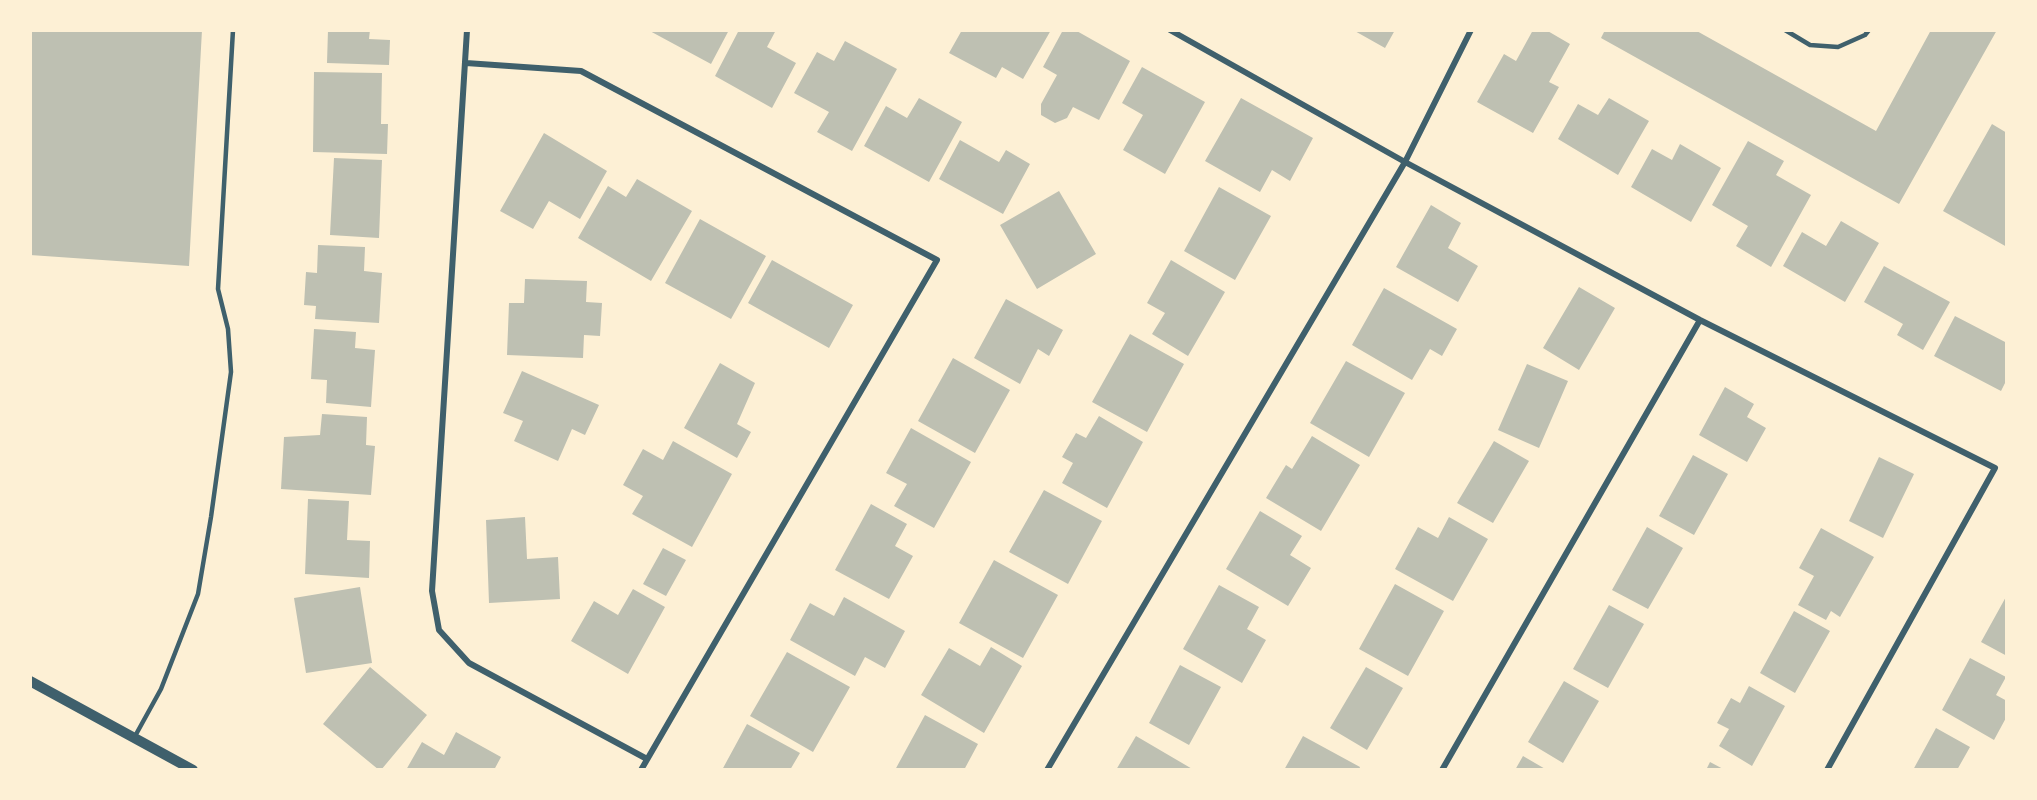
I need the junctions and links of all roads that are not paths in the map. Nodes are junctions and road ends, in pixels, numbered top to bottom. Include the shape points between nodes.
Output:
1 (233, 30) edge
2 (467, 30) edge
3 (1170, 30) edge
4 (1471, 30) edge
5 (1785, 30) edge
6 (1869, 30) edge
7 (466, 63) junction
8 (1405, 162) junction
9 (1700, 320) junction
10 (30, 681) edge
11 (134, 738) junction
12 (648, 759) junction
13 (193, 770) edge
14 (641, 770) edge
15 (1047, 770) edge
16 (1442, 770) edge
17 (1827, 770) edge

1 - 11 lane via 218,289 228,329 231,372 211,517 198,594 161,689
2 - 7 street
3 - 8 street
4 - 8 street
5 - 6 lane via 1810,45 1838,47
7 - 12 street via 432,591 438,630 469,663
7 - 12 street via 581,71 938,261
8 - 9 street
8 - 15 street
9 - 16 street
9 - 17 street via 1995,468
10 - 11 street
11 - 13 street
12 - 14 street

